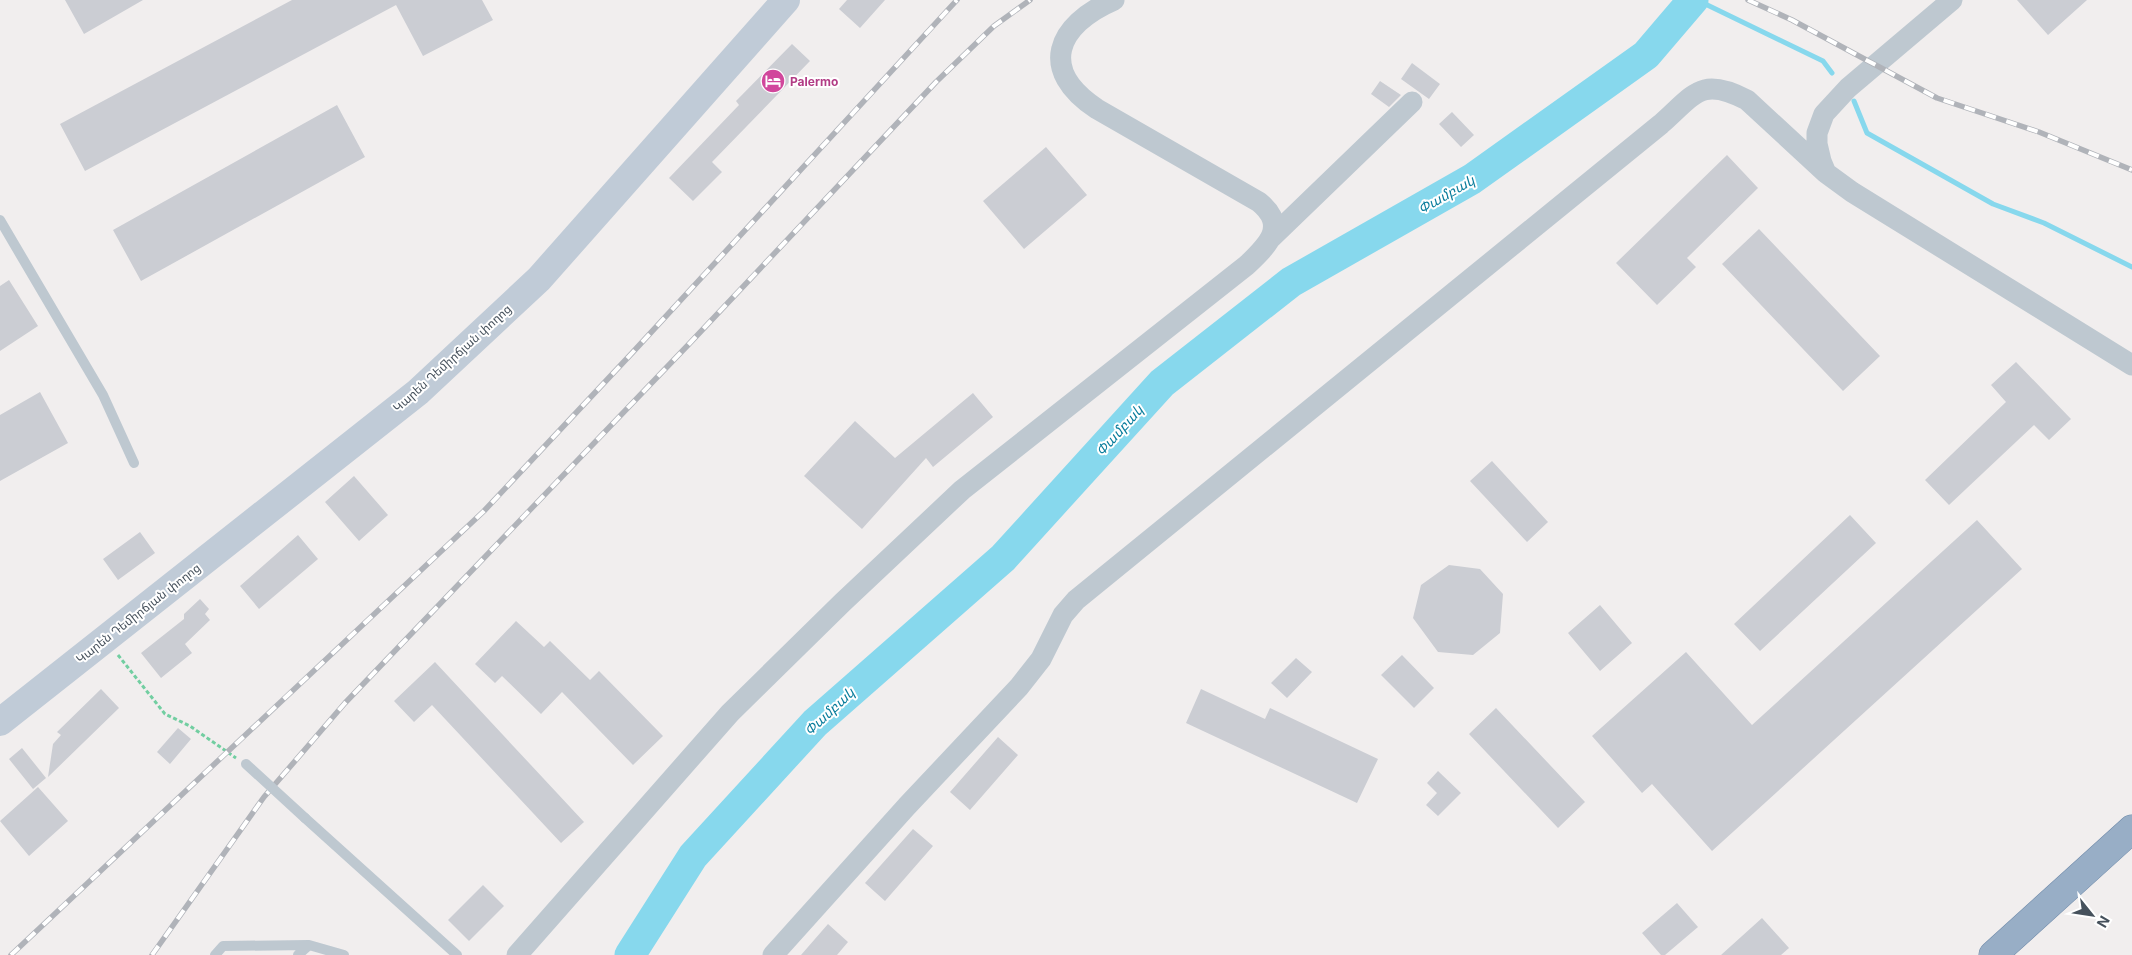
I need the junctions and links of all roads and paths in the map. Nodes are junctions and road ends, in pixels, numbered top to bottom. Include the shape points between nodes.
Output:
1 (786, 0) edge
2 (1114, 0) edge
3 (1952, 0) edge
4 (1412, 102) dead end
5 (1826, 173) junction
6 (0, 220) edge
7 (1271, 238) junction
8 (2132, 365) edge
9 (134, 463) dead end
10 (105, 639) junction
11 (0, 722) edge
12 (246, 764) joint
13 (2132, 829) edge
14 (309, 945) junction
15 (215, 955) edge
16 (298, 955) edge
17 (344, 955) edge
18 (457, 955) edge
19 (517, 955) edge
20 (773, 955) edge
21 (1993, 955) edge

1 - 10 main road, Կարեն Դեմիրճյան փողոց via 539,279 418,392
2 - 7 street via 1089,12 1078,22 1060,50 1059,62 1070,88 1097,109 1259,202 1272,217
3 - 5 street via 1848,88 1824,114 1816,144
4 - 7 street
5 - 8 street
5 - 20 street via 1747,100 1714,88 1696,93 1076,600 1063,615 1041,659 1019,687
6 - 9 lane via 103,395
7 - 19 street via 1247,265 962,490 843,602 730,713
10 - 11 main road, Կարեն Դեմիրճյան փողոց
10 - 12 path via 165,714 190,726
12 - 18 lane, bridge
13 - 21 highway
14 - 15 lane via 222,946
14 - 16 lane
14 - 17 lane

